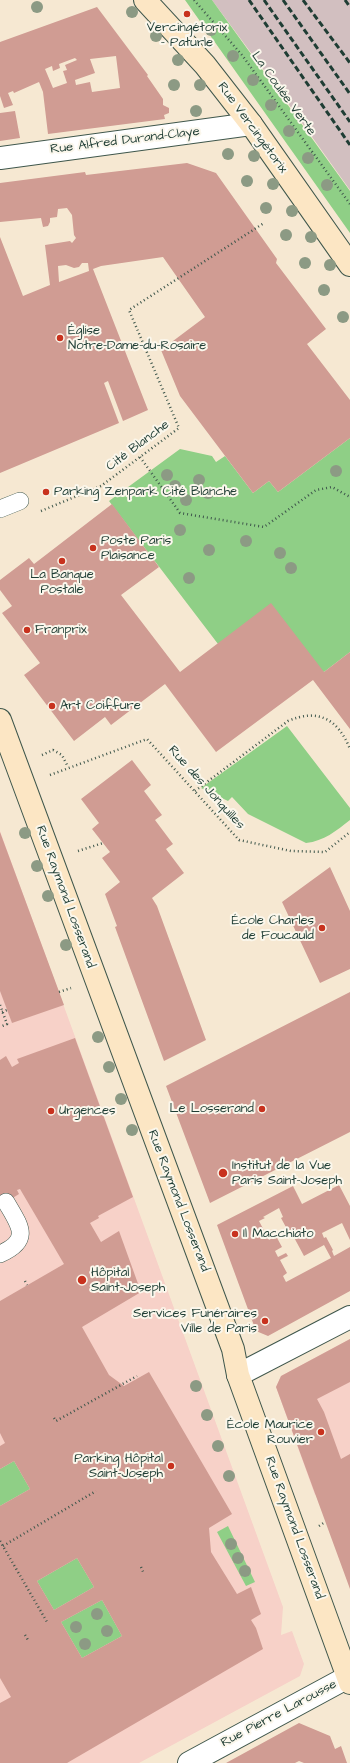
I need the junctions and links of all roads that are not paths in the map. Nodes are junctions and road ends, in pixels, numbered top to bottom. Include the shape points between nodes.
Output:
1 (145, 0) edge
2 (251, 124) junction
3 (0, 158) edge
4 (350, 264) edge
5 (20, 501) dead end
6 (0, 509) edge
7 (0, 720) edge
8 (6, 1202) dead end
9 (0, 1254) edge
10 (350, 1317) edge
11 (238, 1375) junction
12 (349, 1680) edge
13 (189, 1763) edge

1 - 2 street, Rue Vercingétorix via 205,65
2 - 3 street, Rue Alfred Durand-Claye
2 - 4 street, Rue Vercingétorix
5 - 6 lane
7 - 11 street, Rue Raymond Losserand via 234,1349
8 - 9 lane via 17,1219 21,1233 17,1244
10 - 11 street
11 - 12 street, Rue Raymond Losserand
12 - 13 street, Rue Pierre Larousse

